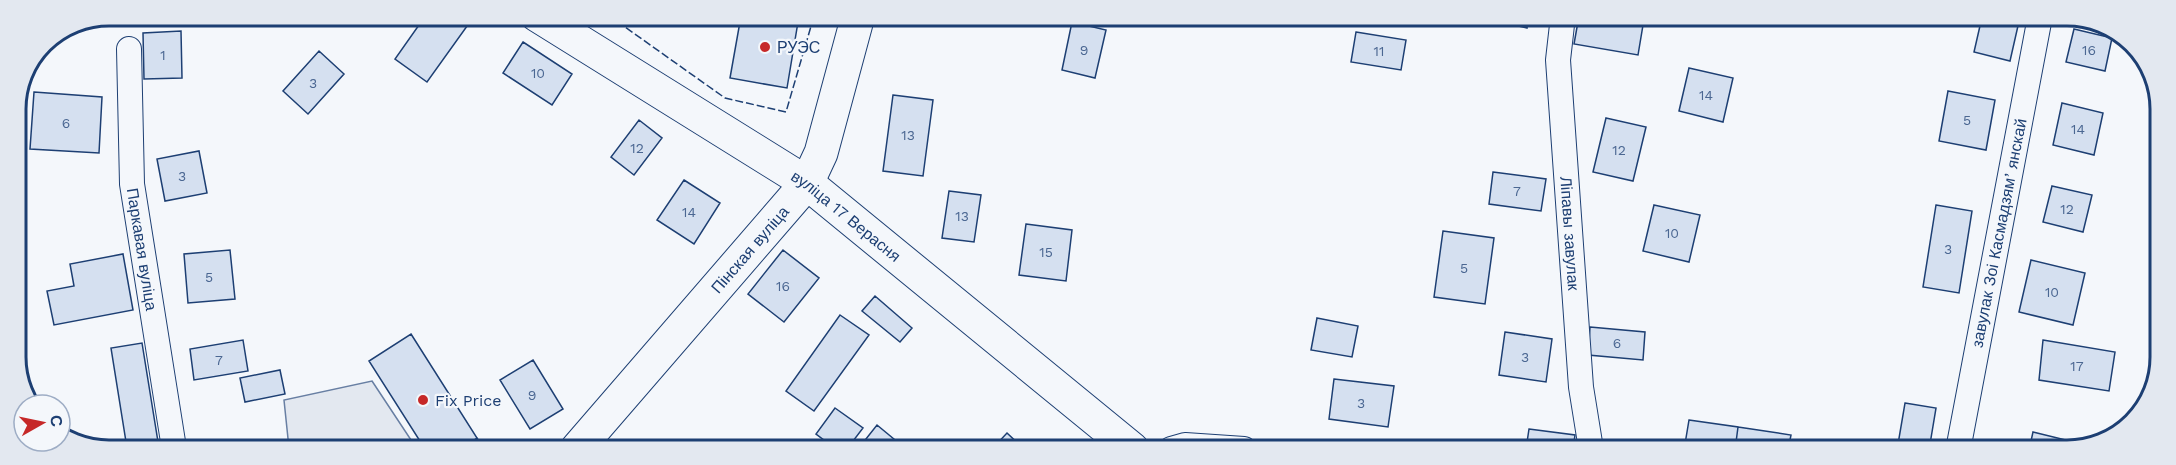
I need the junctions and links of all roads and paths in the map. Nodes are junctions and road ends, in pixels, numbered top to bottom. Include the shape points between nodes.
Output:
1 (555, 26) edge
2 (855, 26) edge
3 (1562, 26) edge
4 (2038, 26) edge
5 (129, 49) dead end
6 (807, 183) junction
7 (173, 440) edge
8 (586, 440) edge
9 (1121, 440) edge
10 (1590, 440) edge
11 (1960, 440) edge

1 - 6 street, вуліца 17 Верасня
2 - 6 street, Пінская вуліца via 821,153
3 - 10 street, Ліпавы завулак via 1558,60 1581,387
4 - 11 street, завулак Зоі Касмадзямʼянскай
5 - 7 street, Паркавая вуліца via 132,184
6 - 8 street, Пінская вуліца
6 - 9 street, вуліца 17 Верасня

